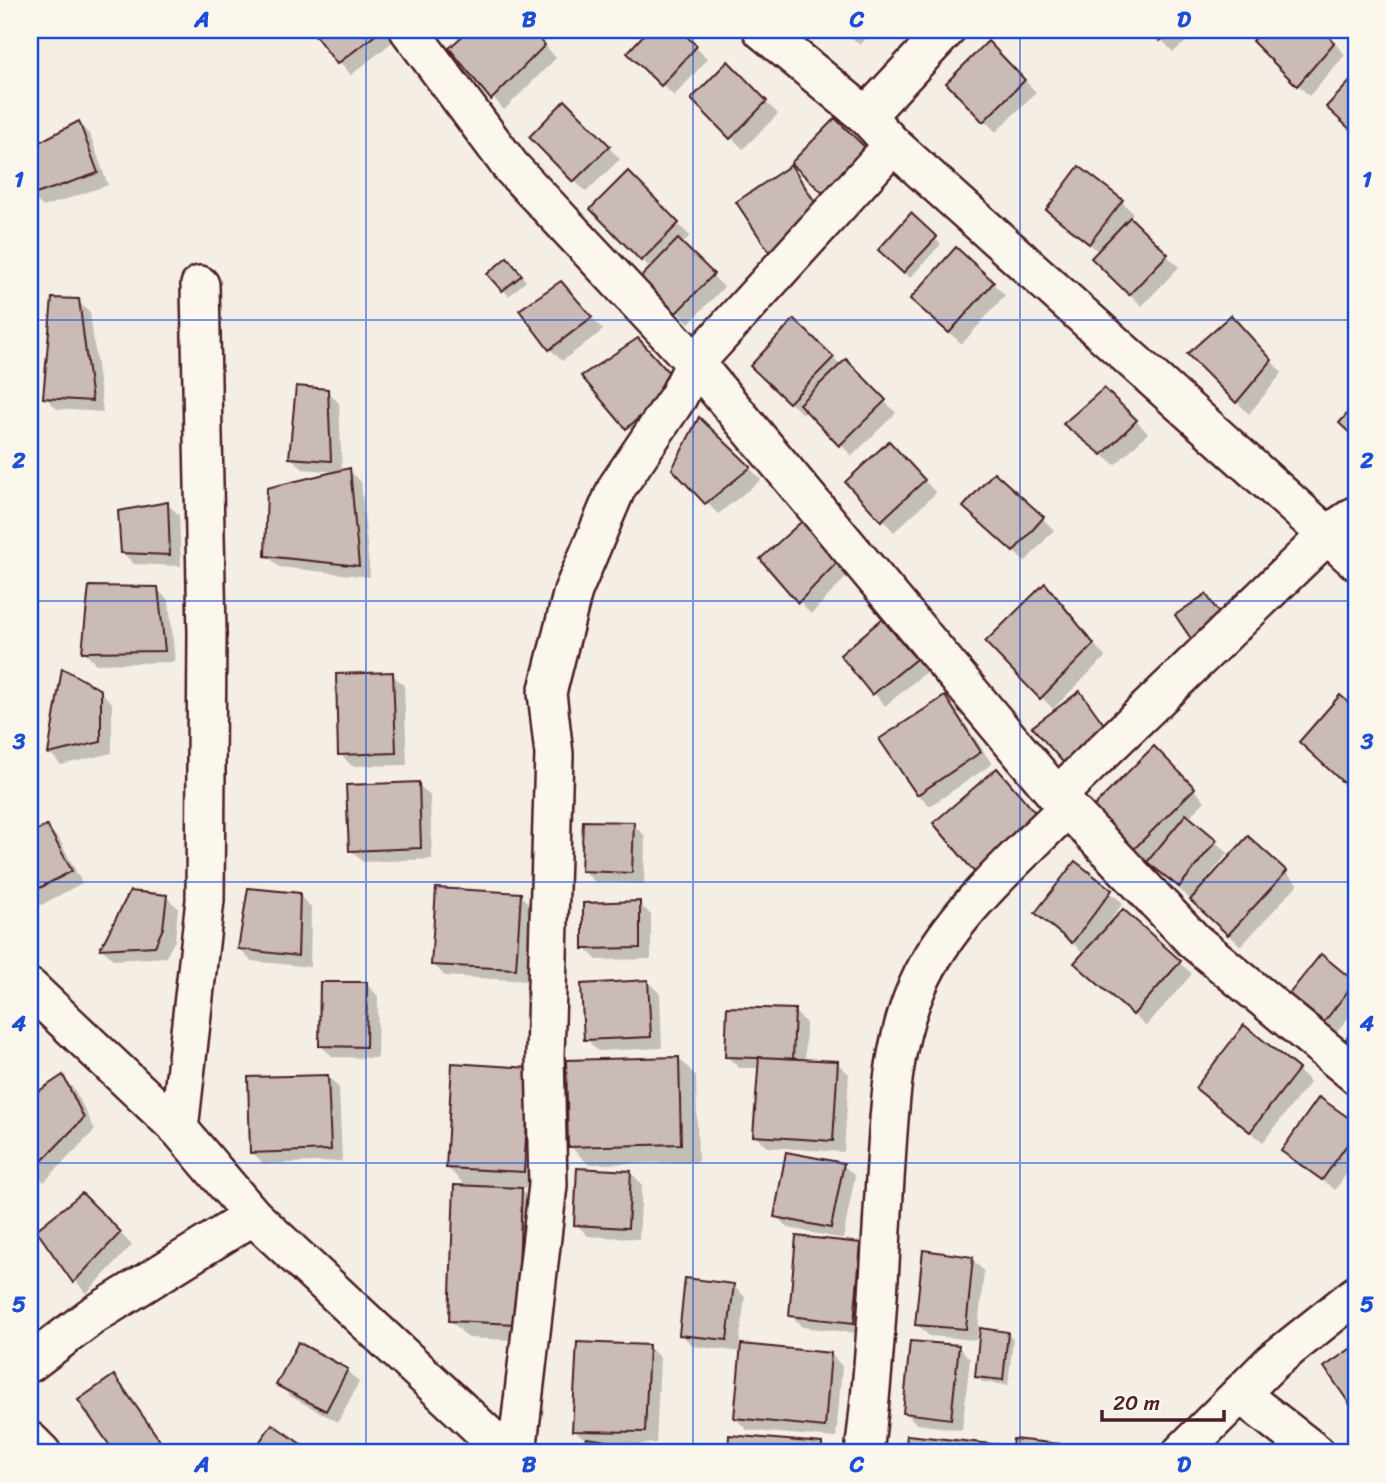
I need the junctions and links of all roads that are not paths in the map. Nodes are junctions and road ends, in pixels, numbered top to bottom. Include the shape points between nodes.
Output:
1 (409, 30) edge
2 (762, 30) edge
3 (946, 30) edge
4 (866, 116) junction
5 (893, 145) junction
6 (200, 285) dead end
7 (695, 363) junction
8 (1342, 525) edge
9 (1356, 561) edge
10 (1062, 802) junction
11 (30, 988) edge
12 (1356, 1074) edge
13 (179, 1129) junction
14 (253, 1216) junction
15 (1356, 1295) edge
16 (30, 1363) edge
17 (1240, 1394) junction
18 (30, 1442) edge
19 (42, 1453) edge
20 (507, 1453) edge
21 (517, 1453) edge
22 (864, 1453) edge
23 (1181, 1453) edge
24 (1316, 1453) edge

1 - 7 street via 511,167
2 - 4 street
3 - 4 street
4 - 5 street
5 - 7 street
5 - 8 street
6 - 13 street via 207,634 205,900
7 - 10 street
7 - 21 street via 678,397 617,487 573,591 547,693 554,754 545,1056 548,1185
8 - 9 street
8 - 10 street
10 - 12 street via 1194,941
10 - 22 street via 947,936 918,984 899,1037
11 - 13 street
13 - 14 street
14 - 16 street via 92,1316
14 - 20 street
15 - 17 street via 1272,1362
17 - 23 street
17 - 24 street
18 - 19 street

